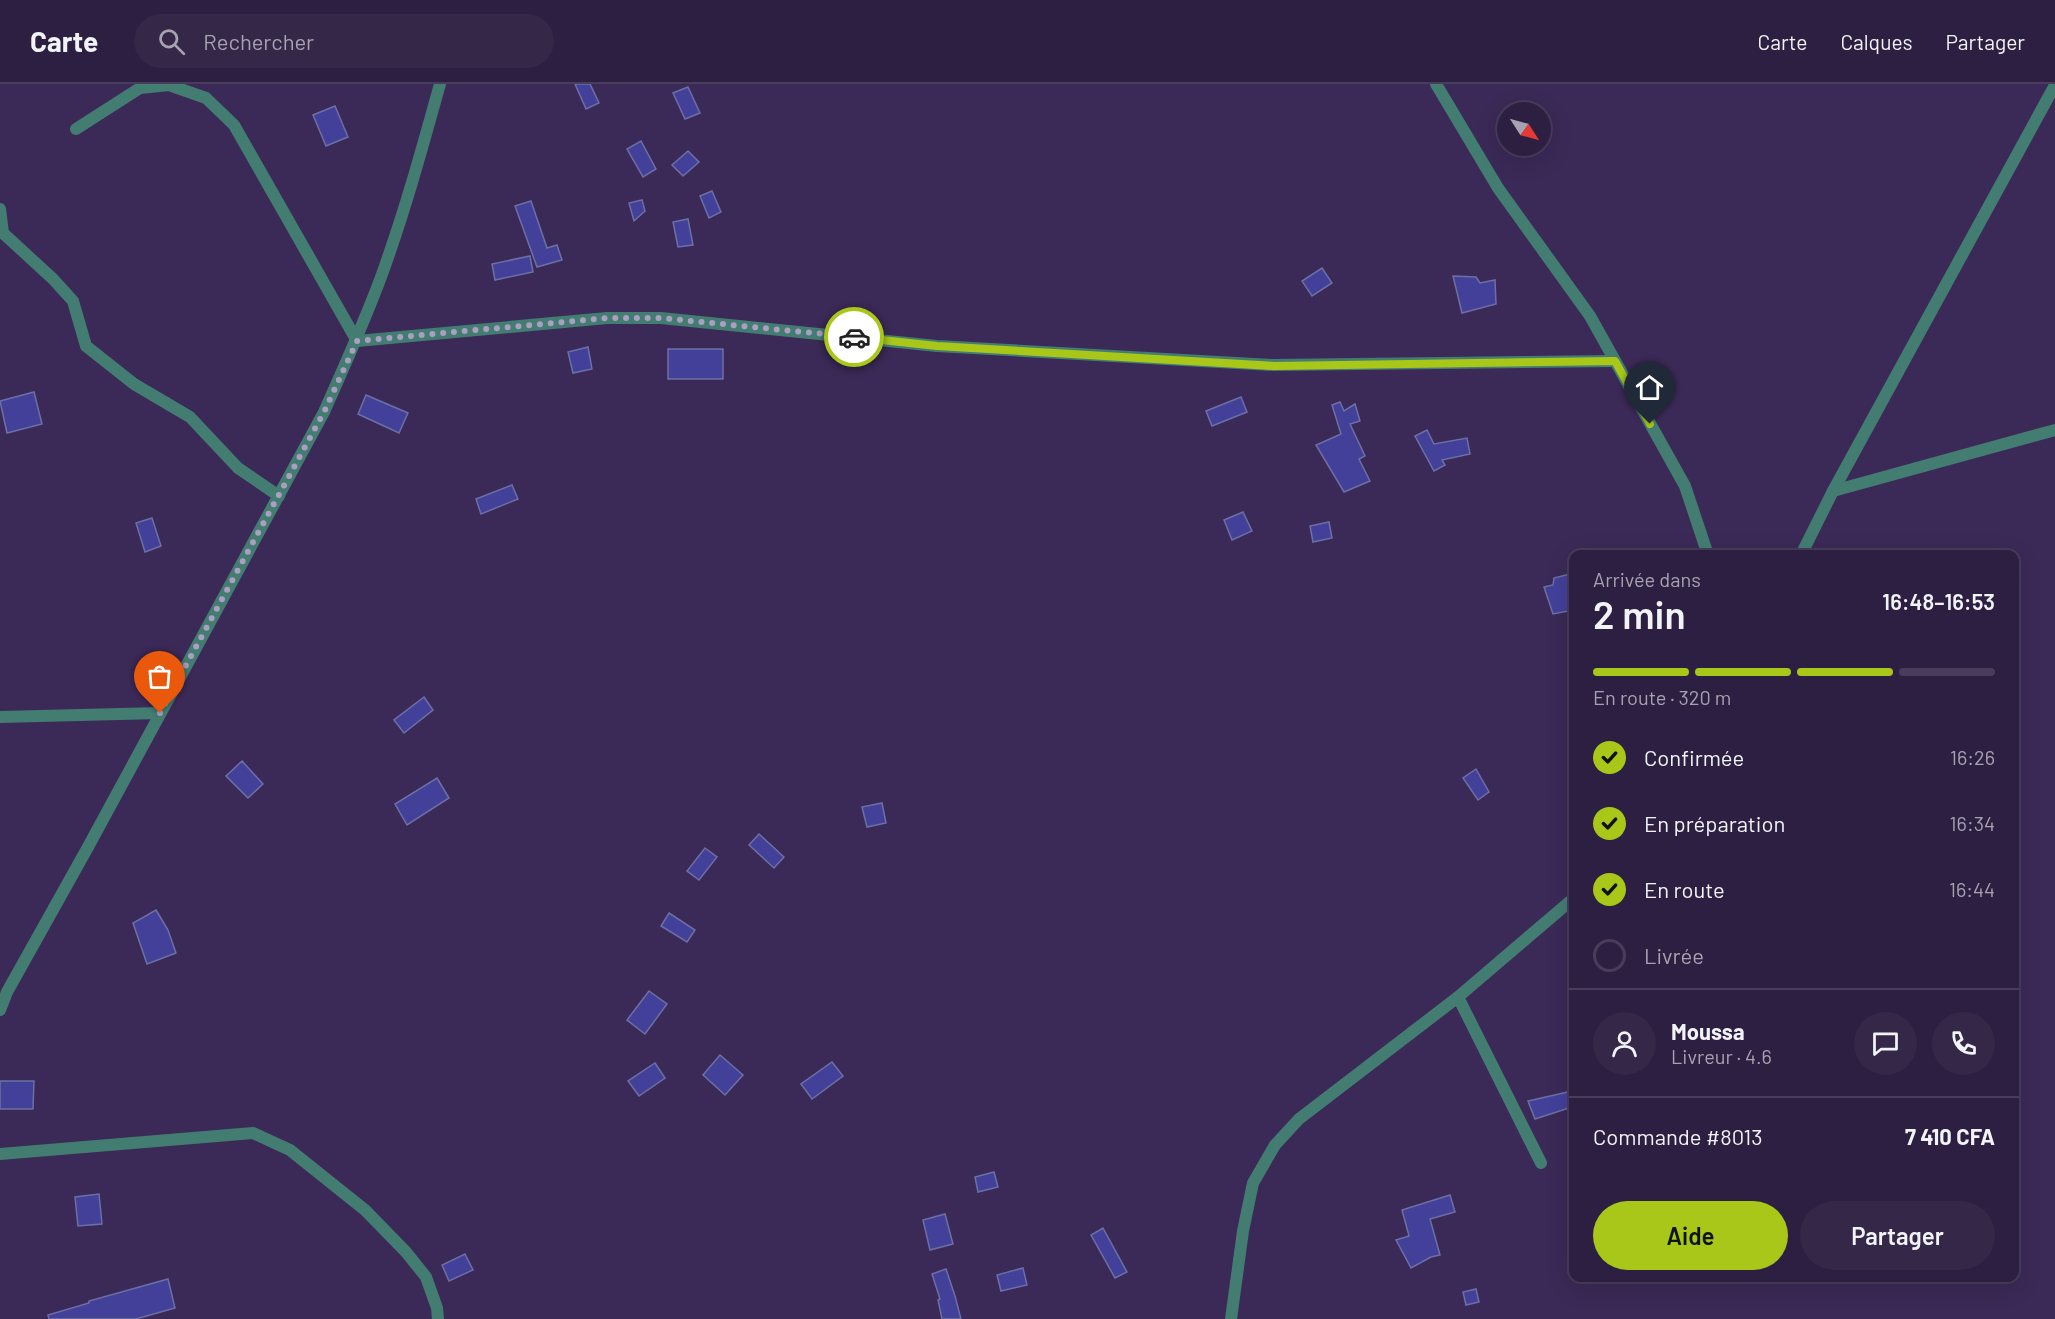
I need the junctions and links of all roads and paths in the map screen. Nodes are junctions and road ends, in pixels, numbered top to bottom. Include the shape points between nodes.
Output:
1 (440, 84) edge
2 (1436, 84) edge
3 (2055, 85) edge
4 (76, 129) dead end
5 (0, 209) edge
6 (357, 341) junction
7 (1615, 361) junction
8 (2055, 430) edge
9 (1833, 491) junction
10 (279, 496) junction
11 (1706, 550) edge
12 (1804, 550) edge
13 (160, 713) junction
14 (0, 717) edge
15 (1569, 902) edge
16 (1458, 997) junction
17 (0, 1010) edge
18 (0, 1154) edge
19 (1541, 1163) dead end
20 (438, 1319) edge
21 (1231, 1319) edge

1 - 6 street via 417,167
2 - 7 street via 1498,188 1590,316
3 - 9 street
4 - 6 street via 140,88 169,85 206,98 234,125
5 - 10 street via 3,233 73,301 86,346 134,384 190,417 238,468
6 - 7 street via 607,318 661,318 937,346 1274,366
6 - 10 street
7 - 11 street via 1685,486
8 - 9 street
9 - 12 street
10 - 13 street
13 - 14 street
13 - 17 street
15 - 16 street
16 - 19 street
16 - 21 street via 1299,1119 1275,1145 1253,1183
18 - 20 street via 253,1133 290,1150 390,1235 426,1277

